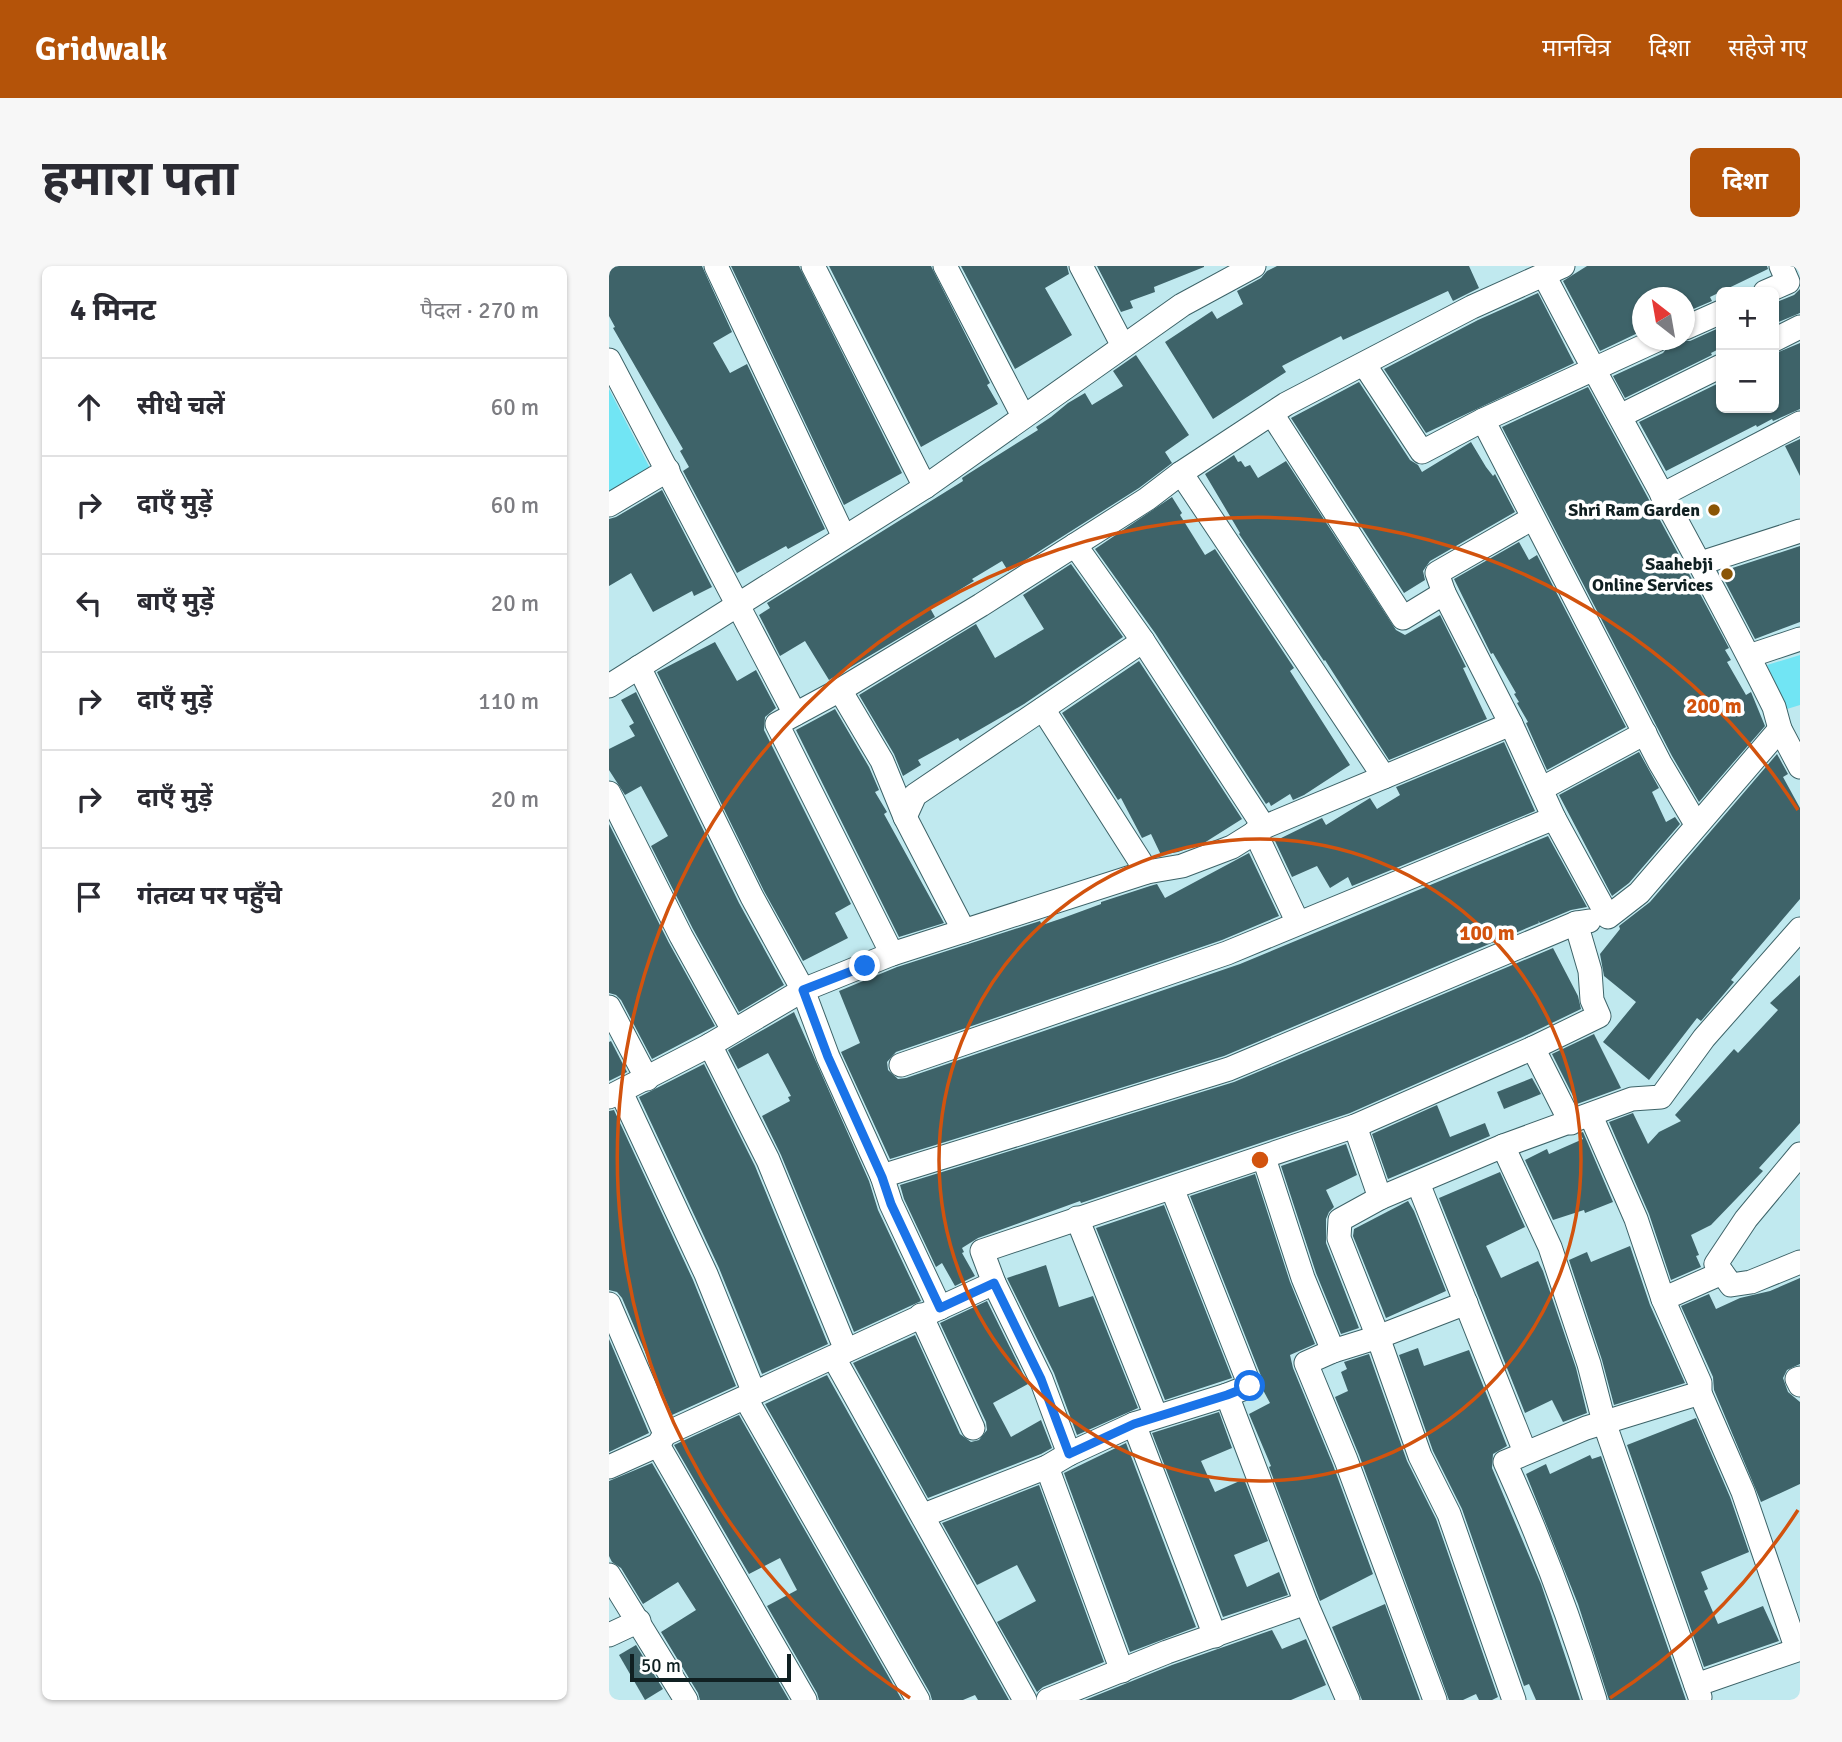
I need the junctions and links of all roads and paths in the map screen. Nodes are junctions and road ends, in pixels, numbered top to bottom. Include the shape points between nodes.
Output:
1 (716, 266) edge
2 (813, 266) edge
3 (945, 266) edge
4 (1081, 266) edge
5 (1254, 266) edge
6 (1781, 266) edge
7 (1554, 270) edge
8 (1776, 287) edge
9 (1716, 314) edge
10 (1695, 324) edge
11 (1800, 327) edge
12 (1779, 338) edge
13 (1123, 346) junction
14 (1634, 350) edge
15 (609, 360) edge
16 (1364, 363) junction
17 (1592, 368) junction
18 (1716, 368) edge
19 (1272, 414) junction
20 (1023, 416) junction
21 (1620, 416) junction
22 (1483, 420) junction
23 (1800, 423) edge
24 (668, 470) junction
25 (1181, 473) junction
26 (925, 487) junction
27 (1662, 495) junction
28 (609, 505) edge
29 (1533, 518) junction
30 (1800, 531) edge
31 (844, 537) junction
32 (1075, 545) junction
33 (1701, 563) junction
34 (1444, 593) junction
35 (739, 605) junction
36 (1800, 639) edge
37 (1143, 641) junction
38 (1749, 656) junction
39 (639, 667) junction
40 (609, 686) edge
41 (841, 690) junction
42 (1043, 709) junction
43 (795, 714) junction
44 (1511, 724) junction
45 (1780, 729) junction
46 (1645, 733) junction
47 (1800, 767) edge
48 (1384, 777) junction
49 (1541, 789) junction
50 (609, 793) edge
51 (905, 817) junction
52 (1554, 818) junction
53 (1696, 824) junction
54 (1259, 830) junction
55 (1147, 872) junction
56 (1608, 917) junction
57 (1299, 923) junction
58 (1576, 923) junction
59 (1800, 929) edge
60 (964, 931) junction
61 (892, 954) junction
62 (803, 990) junction
63 (609, 1007) edge
64 (733, 1031) junction
65 (710, 1045) junction
66 (1533, 1048) junction
67 (901, 1065) dead end
68 (647, 1079) junction
69 (615, 1094) edge
70 (1581, 1119) junction
71 (1355, 1126) junction
72 (1503, 1146) junction
73 (1800, 1154) edge
74 (1264, 1158) junction
75 (882, 1177) junction
76 (1418, 1183) junction
77 (1172, 1188) junction
78 (1380, 1198) junction
79 (1077, 1218) junction
80 (1800, 1262) edge
81 (1722, 1273) junction
82 (994, 1283) junction
83 (1663, 1299) junction
84 (1466, 1303) junction
85 (609, 1304) edge
86 (931, 1311) junction
87 (1378, 1337) junction
88 (1333, 1351) junction
89 (840, 1354) junction
90 (1800, 1378) edge
91 (1800, 1385) edge
92 (1700, 1393) junction
93 (1227, 1395) junction
94 (750, 1396) junction
95 (1145, 1420) junction
96 (1604, 1422) junction
97 (973, 1428) dead end
98 (661, 1440) junction
99 (1525, 1452) junction
100 (1069, 1454) junction
101 (609, 1467) edge
102 (1047, 1467) junction
103 (923, 1515) junction
104 (609, 1575) edge
105 (1306, 1603) junction
106 (639, 1621) junction
107 (609, 1636) edge
108 (1215, 1636) junction
109 (1122, 1671) junction
110 (1698, 1693) edge
111 (1341, 1698) edge
112 (686, 1700) edge
113 (805, 1700) edge
114 (918, 1700) edge
115 (1025, 1700) edge
116 (1048, 1700) edge
117 (1435, 1700) edge
118 (1514, 1700) edge
119 (1595, 1700) edge

1 - 31 street
2 - 26 street
3 - 20 street
4 - 13 street
5 - 13 street via 1182,305
6 - 8 street via 1788,282
7 - 16 street
7 - 17 street
9 - 10 street
11 - 12 street
13 - 20 street
14 - 17 street
15 - 24 street
16 - 19 street
16 - 22 street via 1422,452
17 - 21 street
17 - 22 street
18 - 21 street
19 - 25 street
19 - 34 street via 1403,618
20 - 26 street
21 - 27 street
22 - 29 street
23 - 27 street
24 - 28 street
24 - 35 street
25 - 32 street
25 - 48 street
26 - 31 street
27 - 33 street
29 - 34 street via 1437,573
29 - 46 street
30 - 33 street
31 - 35 street
32 - 37 street
32 - 41 street
33 - 38 street
34 - 44 street
35 - 39 street
35 - 43 street
36 - 38 street
37 - 42 street
37 - 54 street
38 - 45 street
39 - 40 street
39 - 62 street
41 - 43 street
41 - 51 street via 882,761
42 - 51 street via 915,795
42 - 55 street
43 - 61 street via 777,724
44 - 48 street
44 - 49 street
45 - 47 street
45 - 53 street
46 - 49 street
46 - 53 street
48 - 54 street
49 - 52 street
50 - 64 street
51 - 60 street
52 - 56 street
52 - 57 street
53 - 56 street via 1639,893
54 - 55 street via 1232,847 1182,866
54 - 57 street
55 - 60 street
56 - 58 street
57 - 67 street via 1227,953
58 - 66 street via 1599,1016
58 - 75 street via 1229,1069
59 - 70 street via 1704,1038 1661,1097 1632,1099
60 - 61 street
61 - 62 street
62 - 64 street
62 - 75 street
63 - 68 street
64 - 65 street
65 - 68 street
65 - 89 street via 768,1160
66 - 70 street
66 - 71 street
68 - 69 street
69 - 94 street via 706,1274
70 - 72 street
70 - 83 street via 1636,1219
71 - 74 street
71 - 78 street
72 - 76 street
72 - 96 street via 1550,1247
73 - 81 street via 1746,1219 1716,1265
74 - 77 street
74 - 88 street via 1303,1278
75 - 86 street
76 - 78 street
76 - 84 street
77 - 79 street
77 - 93 street via 1250,1386
78 - 87 street via 1340,1220 1339,1238
79 - 82 street via 982,1251
79 - 95 street
80 - 81 street via 1731,1285
81 - 83 street
82 - 86 street
82 - 100 street via 1041,1379
83 - 92 street via 1700,1383
84 - 87 street
84 - 99 street
85 - 98 street
86 - 89 street
86 - 97 street
87 - 88 street
87 - 118 street via 1420,1456 1449,1514
88 - 117 street via 1306,1363
89 - 94 street
89 - 103 street
90 - 91 street
92 - 96 street
92 - 110 street via 1743,1492 1797,1650
93 - 95 street
93 - 105 street
94 - 98 street
94 - 114 street
95 - 100 street
95 - 108 street
96 - 99 street
96 - 110 street
98 - 101 street
98 - 113 street
99 - 119 street via 1505,1462 1534,1525
100 - 102 street
102 - 103 street
102 - 109 street
103 - 115 street
104 - 106 street
105 - 108 street
105 - 111 street
106 - 107 street
106 - 112 street
108 - 109 street
109 - 116 street

